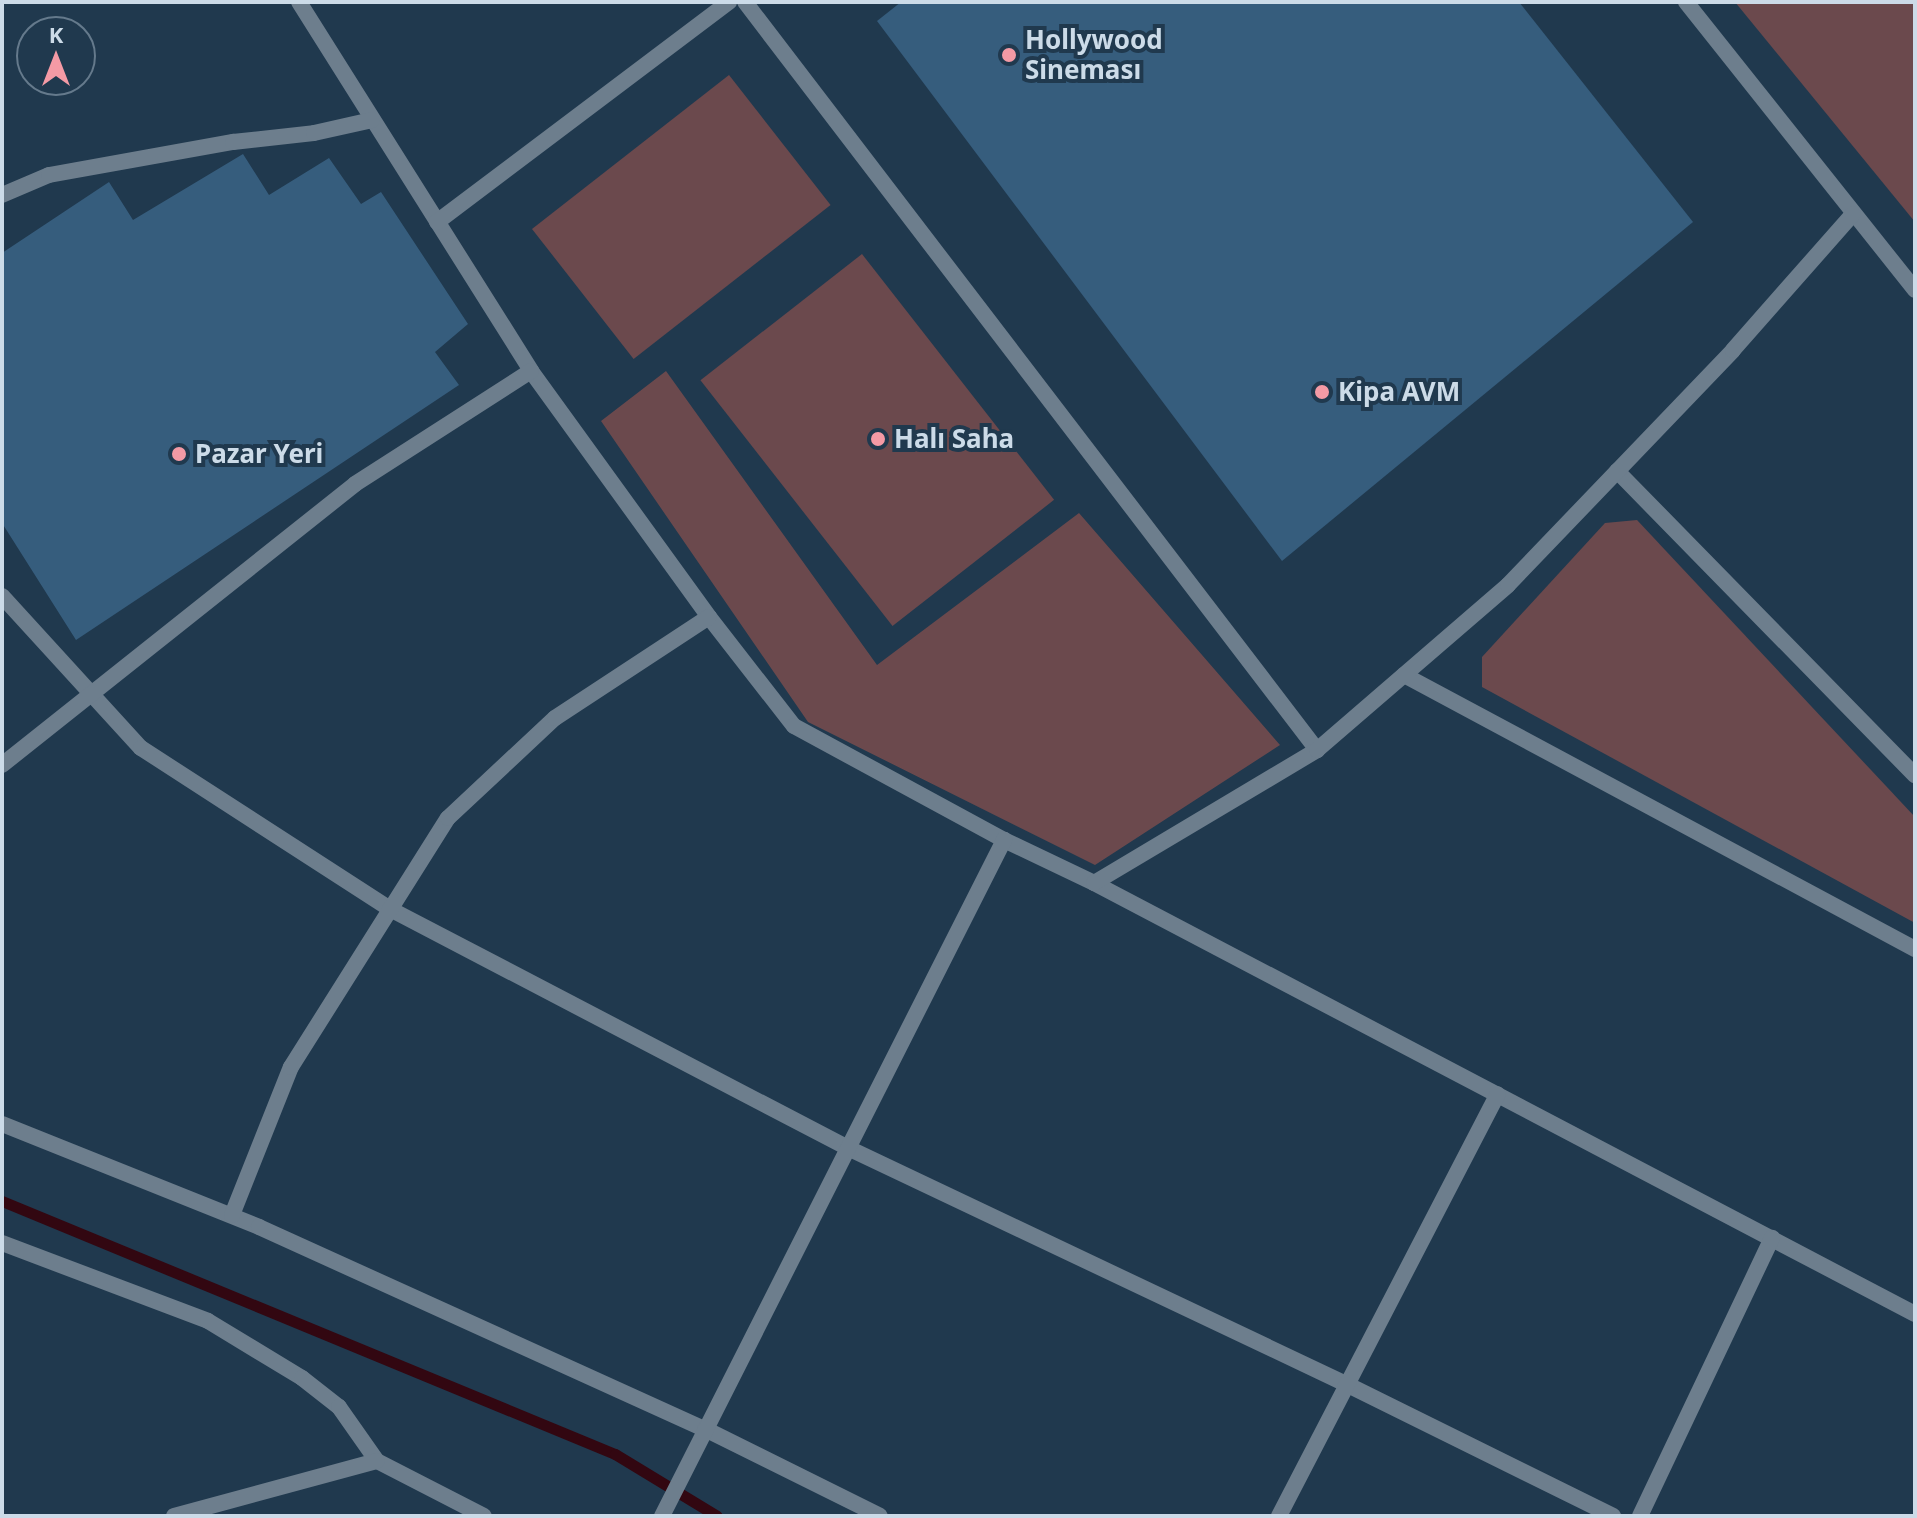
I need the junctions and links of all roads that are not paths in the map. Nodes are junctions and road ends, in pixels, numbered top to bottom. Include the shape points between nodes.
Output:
1 (299, 2) edge
2 (729, 2) edge
3 (745, 2) edge
4 (1686, 2) edge
5 (372, 120) junction
6 (2, 195) edge
7 (1853, 214) junction
8 (437, 222) junction
9 (1915, 290) edge
10 (531, 371) junction
11 (1617, 471) junction
12 (2, 596) edge
13 (709, 617) junction
14 (1404, 675) junction
15 (91, 693) junction
16 (1317, 750) junction
17 (2, 765) edge
18 (1915, 775) edge
19 (1004, 840) junction
20 (1094, 883) junction
21 (390, 909) junction
22 (1915, 949) edge
23 (1498, 1094) junction
24 (2, 1124) edge
25 (848, 1148) junction
26 (232, 1215) junction
27 (1772, 1238) junction
28 (2, 1243) edge
29 (1915, 1314) edge
30 (1346, 1384) junction
31 (705, 1429) junction
32 (377, 1461) junction
33 (174, 1516) edge
34 (484, 1516) edge
35 (662, 1516) edge
36 (880, 1516) edge
37 (1279, 1516) edge
38 (1613, 1516) edge
39 (1640, 1516) edge

1 - 5 street
2 - 8 street
3 - 16 street
4 - 7 street
5 - 6 street via 103,164 49,175
5 - 8 street
7 - 9 street
7 - 11 street
8 - 10 street
10 - 13 street
10 - 15 street via 355,484
11 - 14 street via 1508,585
11 - 18 street
12 - 15 street
13 - 19 street via 794,726
13 - 21 street via 555,718 448,818
14 - 16 street
14 - 22 street
15 - 17 street
15 - 21 street via 141,748
16 - 20 street
19 - 20 street
19 - 25 street
20 - 23 street
21 - 25 street
21 - 26 street via 291,1067
23 - 27 street
23 - 30 street
24 - 26 street
25 - 30 street
25 - 31 street
26 - 31 street
27 - 29 street
27 - 39 street
28 - 32 street via 208,1321 339,1407
30 - 37 street
30 - 38 street
31 - 35 street
31 - 36 street
32 - 33 street
32 - 34 street

